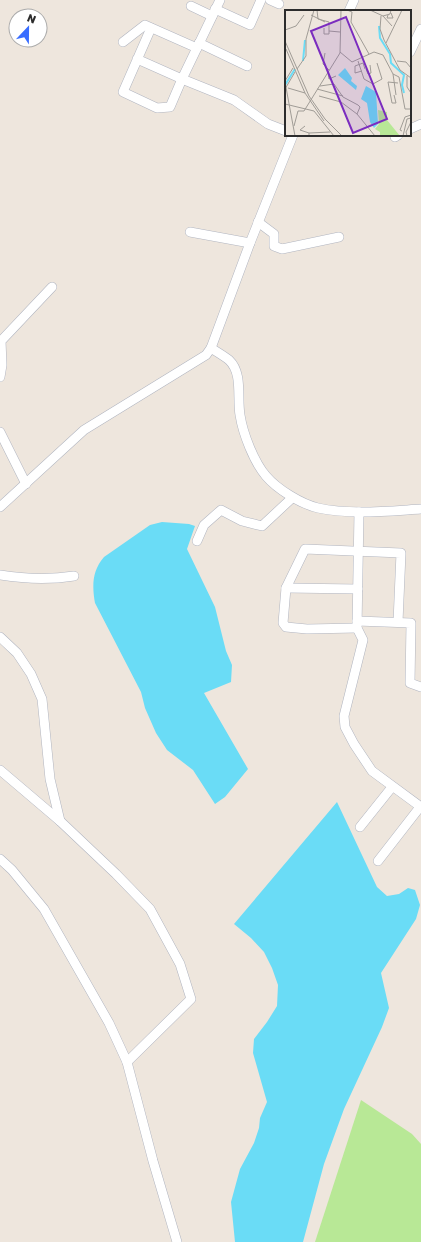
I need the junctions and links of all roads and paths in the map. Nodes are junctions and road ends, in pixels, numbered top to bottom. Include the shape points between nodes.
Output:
1 (220, 0) edge
2 (261, 0) edge
3 (354, 0) edge
4 (192, 6) dead end
5 (349, 10) edge
6 (214, 12) junction
7 (151, 28) junction
8 (421, 29) edge
9 (123, 42) dead end
10 (198, 46) junction
11 (411, 50) edge
12 (137, 60) junction
13 (247, 66) dead end
14 (182, 79) junction
15 (421, 124) edge
16 (411, 129) edge
17 (285, 131) edge
18 (293, 136) edge
19 (258, 222) junction
20 (190, 232) dead end
21 (339, 237) dead end
22 (250, 243) junction
23 (52, 287) dead end
24 (211, 348) junction
25 (0, 377) edge
26 (0, 432) edge
27 (26, 484) junction
28 (292, 498) junction
29 (0, 507) edge
30 (421, 509) edge
31 (359, 512) junction
32 (197, 541) dead end
33 (359, 551) junction
34 (0, 575) edge
35 (74, 576) dead end
36 (286, 588) junction
37 (358, 589) junction
38 (398, 622) junction
39 (357, 624) junction
40 (0, 638) edge
41 (421, 687) edge
42 (0, 770) edge
43 (392, 787) junction
44 (420, 807) edge
45 (60, 821) junction
46 (360, 827) dead end
47 (0, 859) edge
48 (378, 861) dead end
49 (127, 1062) junction
50 (177, 1242) edge

1 - 6 street
2 - 6 street via 250,25
3 - 5 street
4 - 6 street
6 - 10 street
7 - 9 street via 145,25
7 - 10 street
7 - 12 street
8 - 11 street
10 - 13 street
10 - 14 street
12 - 14 street
12 - 14 street via 123,92 157,108 170,107
14 - 17 street via 234,100 268,124
15 - 16 street
18 - 19 street
19 - 21 street via 274,234 274,246 282,249
19 - 22 street
20 - 22 street
22 - 24 street
23 - 25 street via 1,341
24 - 27 street via 206,355 84,430
24 - 28 street via 230,361 237,371 240,415 253,455 266,476
26 - 27 street
27 - 29 street
28 - 31 street via 317,508
28 - 32 street via 262,526 242,521 221,510 204,525
30 - 31 street
31 - 33 street
33 - 36 street via 305,548
33 - 37 street
33 - 38 street via 401,553
34 - 35 street via 28,579
36 - 37 street
36 - 39 street via 283,623 286,627 306,629
37 - 39 street
38 - 39 street
38 - 41 street via 411,623 410,683
39 - 43 street via 362,640 344,716 345,728 372,771
40 - 45 street via 17,653 31,674 42,699 50,779
42 - 45 street
43 - 44 street
43 - 46 street
44 - 48 street
45 - 49 street via 150,909 180,964 190,999
47 - 49 street via 44,909 109,1023
49 - 50 street

